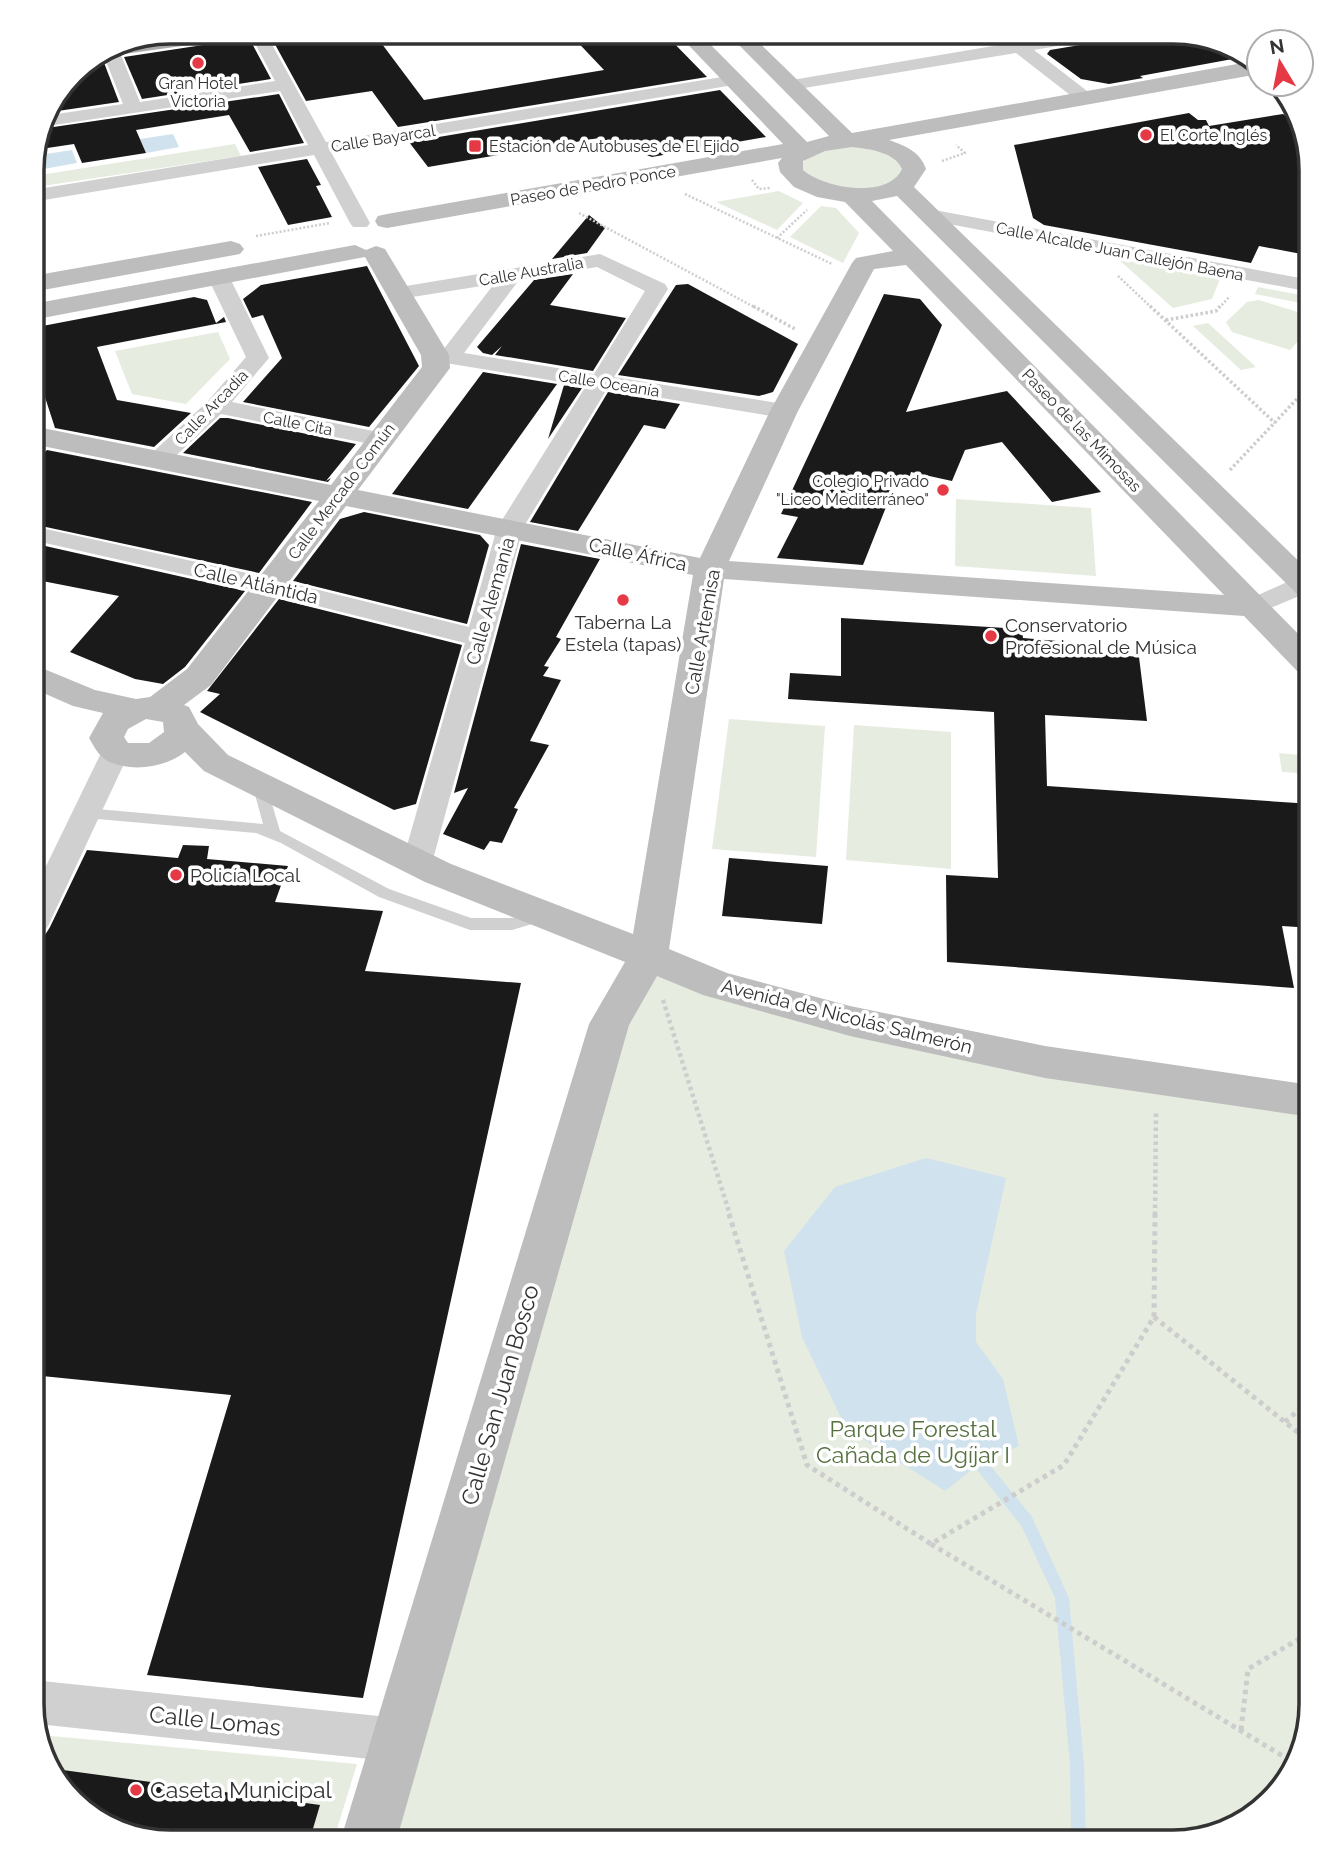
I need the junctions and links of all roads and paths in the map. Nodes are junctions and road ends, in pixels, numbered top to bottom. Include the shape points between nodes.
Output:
1 (264, 44) edge
2 (698, 44) edge
3 (749, 44) edge
4 (1015, 44) edge
5 (1036, 44) edge
6 (1019, 47) junction
7 (110, 59) edge
8 (1245, 69) edge
9 (733, 80) junction
10 (286, 85) junction
11 (792, 85) junction
12 (1085, 98) junction
13 (134, 108) junction
14 (54, 120) edge
15 (849, 140) junction
16 (320, 148) junction
17 (933, 150) dead end
18 (906, 156) junction
19 (799, 158) junction
20 (766, 178) dead end
21 (900, 186) junction
22 (840, 193) junction
23 (44, 194) edge
24 (684, 194) dead end
25 (579, 213) dead end
26 (929, 215) junction
27 (387, 221) junction
28 (347, 227) junction
29 (777, 238) junction
30 (255, 244) dead end
31 (1084, 244) junction
32 (384, 249) junction
33 (912, 256) junction
34 (1249, 274) junction
35 (512, 275) junction
36 (858, 276) junction
37 (219, 278) junction
38 (44, 282) edge
39 (1299, 284) edge
40 (657, 289) joint
41 (400, 293) junction
42 (44, 310) edge
43 (1165, 320) junction
44 (820, 342) junction
45 (442, 356) junction
46 (601, 381) junction
47 (1299, 397) edge
48 (216, 407) junction
49 (784, 411) junction
50 (1275, 423) junction
51 (44, 437) edge
52 (380, 439) junction
53 (159, 459) junction
54 (1210, 491) junction
55 (338, 496) junction
56 (510, 528) junction
57 (44, 536) edge
58 (710, 569) junction
59 (1299, 575) edge
60 (270, 586) junction
61 (1299, 588) edge
62 (1254, 607) junction
63 (479, 638) junction
64 (1299, 654) edge
65 (44, 680) edge
66 (140, 726) junction
67 (216, 763) junction
68 (260, 787) junction
69 (86, 814) junction
70 (274, 835) junction
71 (416, 863) junction
72 (44, 901) edge
73 (546, 915) junction
74 (649, 956) junction
75 (1157, 1079) junction
76 (1299, 1099) edge
77 (1154, 1317) junction
78 (1299, 1410) edge
79 (1285, 1422) junction
80 (1299, 1433) edge
81 (931, 1544) junction
82 (1299, 1640) edge
83 (44, 1703) edge
84 (1241, 1730) junction
85 (398, 1740) junction
86 (1287, 1758) edge
87 (372, 1830) edge

1 - 10 street
2 - 9 street
3 - 11 street
4 - 6 street
5 - 6 street
6 - 11 street
6 - 12 street
7 - 13 street
8 - 12 street
9 - 16 street, Calle Bayarcal
9 - 19 street
10 - 13 street
10 - 16 street
11 - 15 street
12 - 15 street
13 - 14 street
15 - 18 street via 884,145
15 - 19 street via 816,144
16 - 23 street, Calle Bayarcal
16 - 28 street
17 - 18 street
18 - 21 street via 913,172
19 - 20 street
19 - 22 street via 812,187
19 - 27 street, Paseo de Pedro Ponce via 782,151
21 - 22 street
21 - 26 street
22 - 29 path
22 - 33 street, Paseo de las Mimosas
24 - 29 path
25 - 44 path
26 - 31 street, Calle Alcalde Juan Callejón Baena
26 - 54 street
27 - 28 street, Paseo de Pedro Ponce
27 - 32 street via 407,230
28 - 32 street via 340,233 340,245
29 - 36 path
30 - 38 street
31 - 34 street, Calle Alcalde Juan Callejón Baena
31 - 43 path
32 - 37 street
32 - 41 street
33 - 36 street, Calle Artemisa via 865,263
33 - 62 street, Paseo de las Mimosas
34 - 39 street, Calle Alcalde Juan Callejón Baena
34 - 43 path via 1216,311
35 - 40 street, Calle Australia via 600,260
35 - 41 street, Calle Australia
35 - 45 street, Calle Mercado Común
36 - 44 street, Calle Artemisa
37 - 42 street
37 - 48 street, Calle Arcadia via 258,358
40 - 46 street, Calle Alemania
41 - 45 street
43 - 50 path
44 - 49 street, Calle Artemisa
45 - 46 street, Calle Oceanía
45 - 52 street, Calle Mercado Común
46 - 49 street, Calle Oceanía
46 - 56 street, Calle Alemania
47 - 50 path
48 - 52 street, Calle Cita
48 - 53 street, Calle Arcadia
49 - 58 street, Calle Artemisa
50 - 54 path
51 - 53 street, Calle África
52 - 55 street, Calle Mercado Común
53 - 55 street, Calle África
54 - 59 street
55 - 56 street, Calle África
55 - 60 street, Calle Mercado Común
56 - 58 street, Calle África
56 - 63 street, Calle Alemania
57 - 60 street, Calle Atlántida
58 - 62 street, Calle África
58 - 74 street, Calle Artemisa
60 - 63 street, Calle Atlántida
60 - 66 street, Calle Mercado Común via 199,677
61 - 62 street
62 - 64 street, Paseo de las Mimosas
63 - 71 street, Calle Alemania
65 - 66 street, Avenida de Nicolás Salmerón
66 - 67 street, Avenida de Nicolás Salmerón
66 - 67 street, Avenida de Nicolás Salmerón via 125,755
66 - 69 street
67 - 68 street, Avenida de Nicolás Salmerón
68 - 70 lane
68 - 71 street, Avenida de Nicolás Salmerón
69 - 70 lane via 258,828
69 - 72 street
70 - 73 lane via 384,893 470,924 512,924
71 - 73 street, Avenida de Nicolás Salmerón
73 - 74 street, Avenida de Nicolás Salmerón
74 - 75 street, Avenida de Nicolás Salmerón via 717,985 850,1021 1045,1062
74 - 81 path via 807,1465
74 - 85 street, Calle San Juan Bosco via 609,1024
75 - 76 street, Avenida de Nicolás Salmerón
75 - 77 path
77 - 79 path
77 - 81 path via 1064,1465
78 - 79 path
79 - 80 path
81 - 84 path
82 - 84 path via 1248,1669
83 - 85 street, Calle Lomas
84 - 86 path
85 - 87 street, Calle San Juan Bosco

